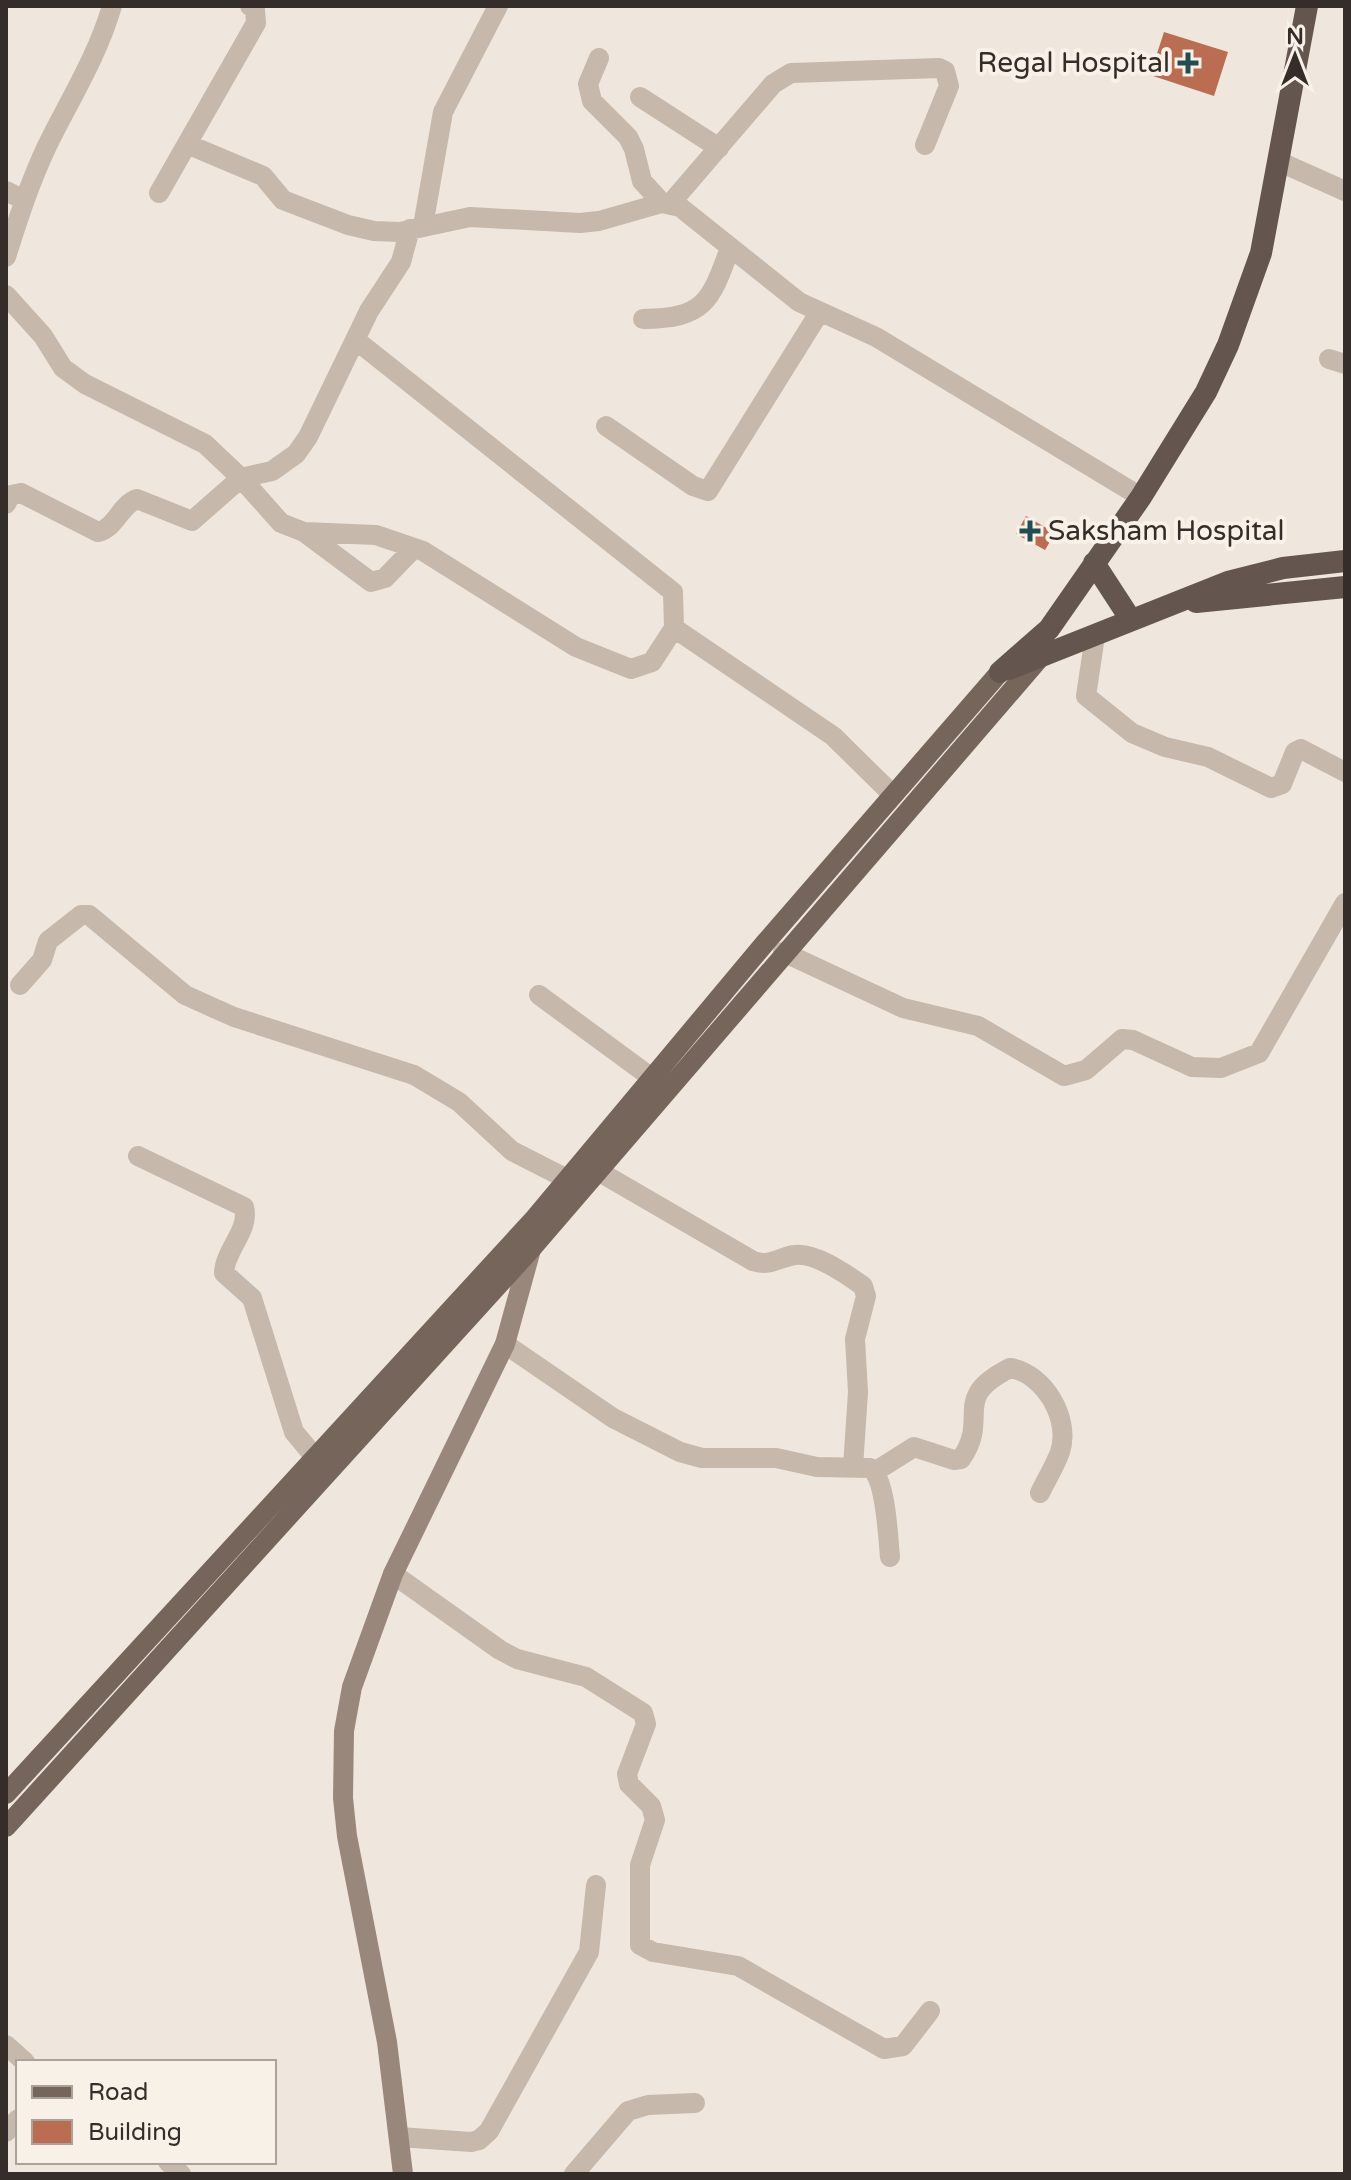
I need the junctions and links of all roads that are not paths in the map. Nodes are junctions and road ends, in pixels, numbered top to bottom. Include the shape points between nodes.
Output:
1 (112, 6) edge
2 (250, 6) edge
3 (498, 6) edge
4 (1307, 6) edge
5 (599, 58) dead end
6 (640, 97) dead end
7 (187, 144) junction
8 (925, 145) dead end
9 (719, 148) junction
10 (1280, 162) junction
11 (1345, 191) edge
12 (159, 193) dead end
13 (15, 195) edge
14 (666, 204) junction
15 (417, 227) junction
16 (730, 248) junction
17 (6, 257) edge
18 (6, 295) edge
19 (819, 313) junction
20 (643, 319) dead end
21 (357, 341) junction
22 (606, 426) dead end
23 (241, 478) junction
24 (1141, 497) junction
25 (6, 504) edge
26 (304, 532) junction
27 (414, 548) junction
28 (1345, 561) edge
29 (1094, 563) junction
30 (1345, 587) edge
31 (1171, 603) junction
32 (1131, 620) junction
33 (674, 628) junction
34 (1049, 629) junction
35 (1095, 636) junction
36 (1038, 660) junction
37 (1000, 672) junction
38 (1345, 772) edge
39 (893, 795) junction
40 (1345, 903) edge
41 (783, 952) junction
42 (20, 985) dead end
43 (539, 995) dead end
44 (652, 1078) junction
45 (138, 1156) dead end
46 (598, 1171) junction
47 (567, 1179) junction
48 (535, 1218) junction
49 (532, 1248) junction
50 (505, 1344) junction
51 (314, 1460) junction
52 (853, 1467) junction
53 (876, 1471) junction
54 (330, 1473) junction
55 (1040, 1493) dead end
56 (890, 1557) dead end
57 (393, 1574) junction
58 (6, 1794) edge
59 (6, 1827) edge
60 (596, 1885) dead end
61 (930, 2011) dead end
62 (6, 2045) edge
63 (23, 2060) edge
64 (695, 2103) dead end
65 (399, 2137) junction
66 (403, 2174) edge
67 (574, 2174) edge

1 - 13 street via 88,71
2 - 7 street via 256,23
3 - 15 street via 443,112
4 - 10 highway
5 - 14 street via 588,84 592,101 628,137 642,181
6 - 9 street
7 - 12 street
7 - 15 street via 263,176 283,200 348,225 388,232
8 - 9 street via 949,86 945,71 934,67 781,76
9 - 14 street
10 - 11 street
10 - 24 highway via 1261,253 1228,345 1206,392
13 - 17 street
14 - 15 street via 599,221 470,217
14 - 16 street via 688,212
15 - 21 street
16 - 19 street
16 - 20 street via 715,289 697,311 674,319
18 - 23 street via 63,368 205,444
19 - 22 street via 708,491
19 - 24 street via 876,337
21 - 23 street via 296,454 272,471
21 - 33 street via 673,592
23 - 25 street via 192,521 137,499 98,532 21,493 11,495
23 - 26 street via 281,523
24 - 29 highway
26 - 27 street via 362,533
26 - 27 street via 371,582 385,578
27 - 33 street via 576,647 624,667 639,669 652,662
28 - 31 highway via 1283,568
29 - 32 highway
29 - 34 highway
30 - 31 highway
31 - 32 highway
32 - 35 highway
33 - 39 street via 833,736
34 - 36 main road
34 - 37 highway
35 - 36 highway
35 - 38 street via 1086,696 1132,733 1208,757 1271,788 1282,784 1301,749
36 - 37 highway
36 - 41 main road
37 - 39 main road
39 - 44 main road
40 - 41 street via 1259,1053 1221,1068 1192,1067 1122,1039 1086,1070 1064,1076 978,1026 903,1008
41 - 46 main road
42 - 47 street via 42,960 48,941 81,915 89,915 185,995 234,1017 414,1075 459,1102 512,1151
43 - 44 street
44 - 47 main road
45 - 51 street via 244,1207 246,1218 224,1273 252,1298 289,1419
46 - 49 main road
46 - 52 street via 753,1261 772,1263 805,1255 863,1286 866,1296 855,1339
47 - 48 main road
48 - 49 main road
48 - 51 main road
49 - 50 main road
49 - 54 main road
50 - 52 street via 613,1418 680,1452 702,1458 776,1458 817,1467
50 - 57 main road
51 - 54 street
51 - 58 main road
52 - 53 street
53 - 55 street via 914,1447 961,1459 975,1415 974,1396 1010,1368 1040,1379 1060,1420 1060,1452
53 - 56 street
54 - 59 main road
57 - 61 street via 500,1650 586,1677 643,1713 646,1724 627,1774 655,1820 640,1865 640,1945 653,1952 738,1966 884,2049 903,2046
57 - 65 main road via 352,1687 342,1762 347,1836 387,2042
60 - 65 street via 589,1952 489,2131 471,2142
62 - 63 street
64 - 67 street via 628,2111
65 - 66 main road

